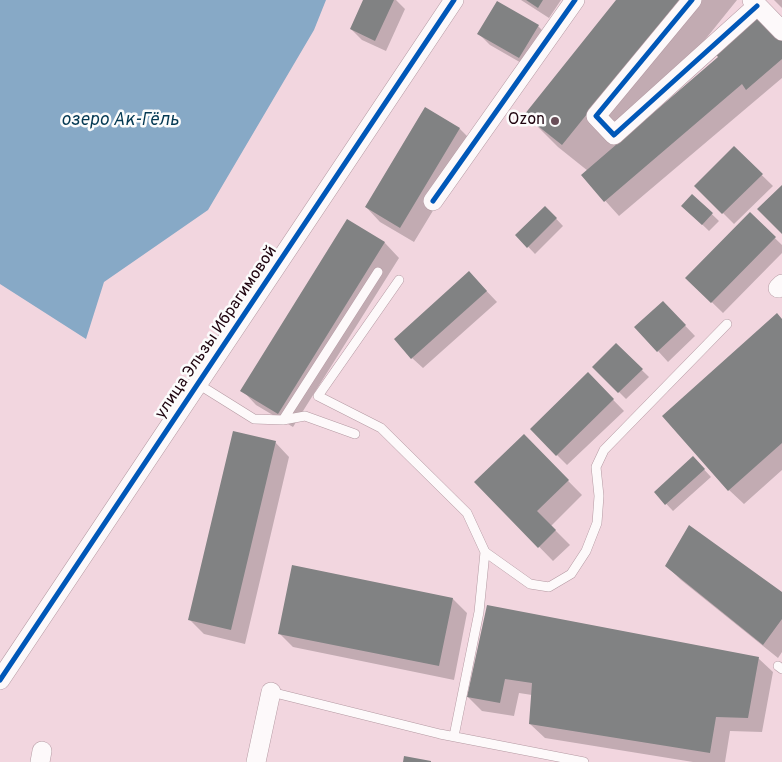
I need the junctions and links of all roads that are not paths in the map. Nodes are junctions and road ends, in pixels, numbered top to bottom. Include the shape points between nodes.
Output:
1 (454, 0) edge
2 (575, 0) edge
3 (692, 0) edge
4 (755, 3) edge
5 (782, 30) edge
6 (433, 201) dead end
7 (378, 272) dead end
8 (399, 280) dead end
9 (727, 324) dead end
10 (198, 384) junction
11 (283, 420) junction
12 (356, 434) dead end
13 (485, 552) junction
14 (0, 680) edge
15 (271, 692) joint
16 (454, 736) junction
17 (256, 762) edge
18 (584, 762) edge

1 - 10 street, улица Эльзы Ибрагимовой
2 - 6 street
3 - 4 street via 596,116 614,134
4 - 5 street
7 - 11 lane
8 - 13 lane via 318,396 380,428 467,513
9 - 13 lane via 604,450 596,467 597,523 586,551 570,574 549,587 530,584
10 - 11 lane via 254,418
10 - 14 street, улица Эльзы Ибрагимовой
11 - 12 lane via 305,416
13 - 16 lane via 479,612
15 - 16 lane
15 - 17 street
16 - 18 lane

